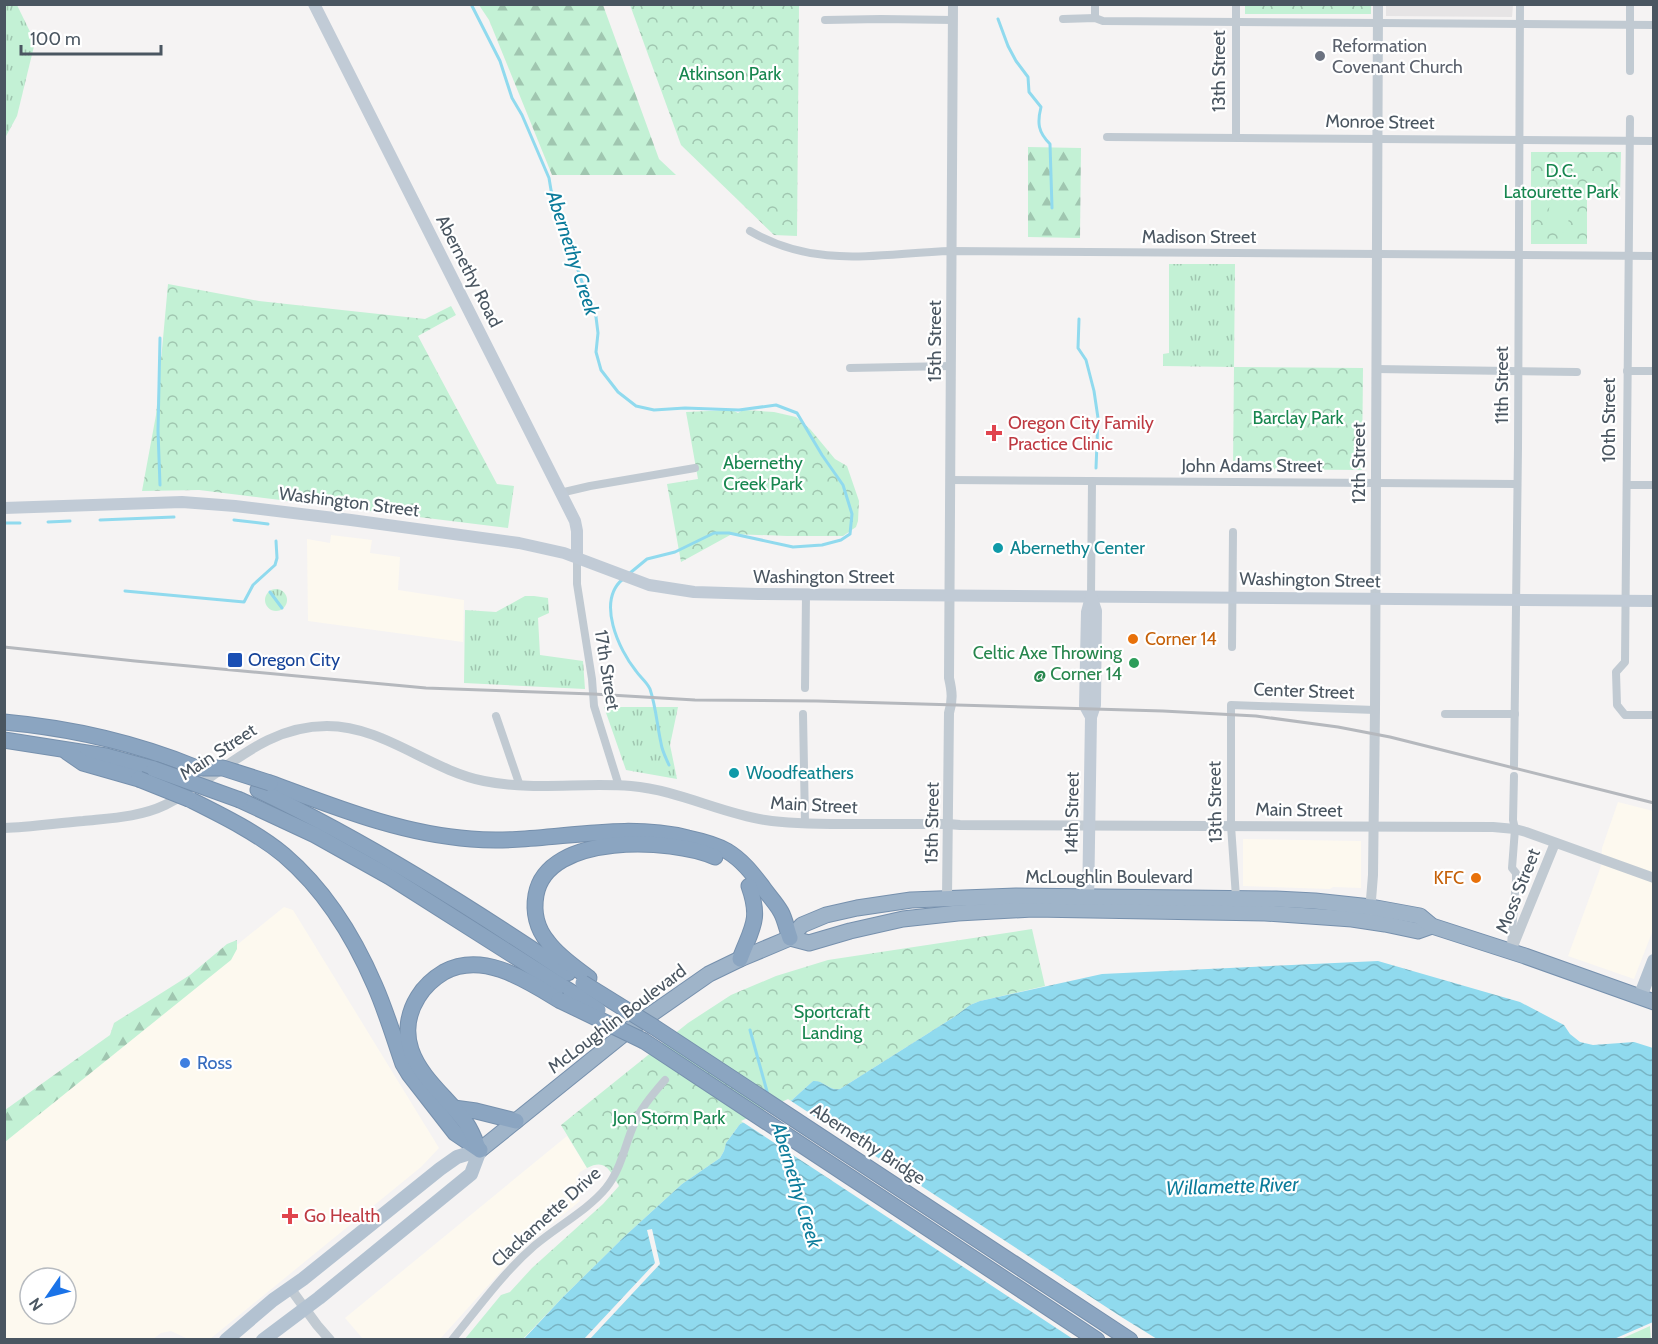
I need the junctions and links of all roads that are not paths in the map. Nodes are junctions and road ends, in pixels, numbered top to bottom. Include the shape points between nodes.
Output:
1 (314, 4) edge
2 (953, 4) edge
3 (1095, 4) edge
4 (1236, 4) edge
5 (1378, 4) edge
6 (1520, 4) edge
7 (1630, 4) edge
8 (1095, 18) junction
9 (953, 20) junction
10 (1063, 20) dead end
11 (825, 21) dead end
12 (1236, 22) junction
13 (1378, 23) junction
14 (1520, 24) junction
15 (1630, 24) junction
16 (1653, 25) edge
17 (1630, 71) dead end
18 (1630, 118) dead end
19 (1107, 137) dead end
20 (1236, 137) junction
21 (1378, 138) junction
22 (1520, 140) junction
23 (1630, 141) junction
24 (1653, 141) edge
25 (750, 231) dead end
26 (951, 251) junction
27 (1519, 254) junction
28 (1377, 255) junction
29 (1628, 256) junction
30 (1653, 256) edge
31 (951, 366) junction
32 (850, 368) dead end
33 (1376, 369) junction
34 (1518, 371) junction
35 (1628, 371) junction
36 (1653, 371) edge
37 (1577, 372) dead end
38 (695, 468) dead end
39 (950, 480) junction
40 (1092, 481) junction
41 (1376, 483) junction
42 (1517, 484) junction
43 (1627, 485) junction
44 (1653, 485) edge
45 (560, 493) junction
46 (4, 508) edge
47 (1233, 532) dead end
48 (577, 557) junction
49 (806, 594) junction
50 (949, 595) junction
51 (1091, 596) junction
52 (1232, 597) junction
53 (1375, 598) junction
54 (1516, 600) junction
55 (1626, 601) junction
56 (1653, 601) edge
57 (1232, 647) dead end
58 (805, 688) dead end
59 (1231, 705) joint
60 (1375, 710) junction
61 (803, 714) dead end
62 (1445, 714) dead end
63 (1515, 714) junction
64 (1653, 715) edge
65 (496, 716) dead end
66 (4, 722) edge
67 (4, 740) edge
68 (62, 748) junction
69 (1514, 766) dead end
70 (1514, 776) dead end
71 (264, 786) junction
72 (520, 786) junction
73 (619, 786) junction
74 (805, 823) junction
75 (948, 824) junction
76 (1231, 825) junction
77 (1090, 826) junction
78 (1374, 827) junction
79 (4, 828) edge
80 (1515, 830) junction
81 (1555, 843) junction
82 (1653, 878) edge
83 (749, 886) junction
84 (1236, 897) junction
85 (947, 898) junction
86 (1088, 903) junction
87 (1370, 914) junction
88 (790, 938) junction
89 (1511, 951) junction
90 (740, 959) junction
91 (1653, 961) edge
92 (576, 988) junction
93 (1647, 999) edge
94 (665, 1080) dead end
95 (454, 1108) junction
96 (516, 1121) junction
97 (480, 1150) junction
98 (290, 1288) junction
99 (305, 1308) junction
100 (226, 1340) edge
101 (263, 1340) edge
102 (330, 1340) edge
103 (452, 1340) edge
104 (1096, 1340) edge
105 (1130, 1340) edge

1 - 45 main road, Abernethy Road
2 - 9 street, 15th Street
3 - 8 street
4 - 12 street, 13th Street
5 - 13 street, 12th Street
6 - 14 street, 11th Street
7 - 15 street
8 - 10 street
8 - 12 street
9 - 11 street
9 - 26 street, 15th Street
12 - 13 street
12 - 20 street, 13th Street
13 - 14 street
13 - 21 street, 12th Street
14 - 15 street
14 - 22 street, 11th Street
15 - 16 street
15 - 17 street
18 - 23 street, 10th Street
19 - 20 street, Monroe Street
20 - 21 street, Monroe Street
21 - 22 street, Monroe Street
21 - 28 street, 12th Street
22 - 23 street, Monroe Street
22 - 27 street, 11th Street
23 - 24 street, Monroe Street
23 - 29 street, 10th Street
25 - 26 street, Madison Street via 769,242 821,255
26 - 28 street, Madison Street
26 - 31 street, 15th Street
27 - 28 street, Madison Street
27 - 29 street, Madison Street
27 - 34 street, 11th Street
28 - 33 street, 12th Street
29 - 30 street, Madison Street
29 - 35 street, 10th Street
31 - 32 street
31 - 39 street, 15th Street
33 - 34 street
33 - 41 street, 12th Street
34 - 37 street
34 - 42 street, 11th Street
35 - 36 street
35 - 43 street, 10th Street
38 - 45 street
39 - 40 street, John Adams Street
39 - 50 street, 15th Street
40 - 41 street, John Adams Street
40 - 51 street, 14th Street
41 - 42 street, John Adams Street
41 - 53 street, 12th Street
42 - 54 street, 11th Street
43 - 44 street
43 - 55 street, 10th Street
45 - 48 main road, Abernethy Road via 577,526
46 - 48 main road, Washington Street via 215,504 519,543
47 - 52 street
48 - 49 main road, Washington Street via 641,583 685,591
48 - 73 street, 17th Street via 577,584 594,706
49 - 50 main road, Washington Street
49 - 58 street
50 - 51 main road, Washington Street
50 - 75 street, 15th Street via 949,678 953,701 949,713
51 - 52 main road, Washington Street
51 - 77 main road, 14th Street via 1087,612 1085,706 1091,717
52 - 53 main road, Washington Street
52 - 57 street
53 - 54 main road, Washington Street
53 - 60 street, 12th Street
54 - 55 main road, Washington Street
54 - 63 street, 11th Street
55 - 56 main road, Washington Street
55 - 64 street, 10th Street via 1625,662 1616,672 1617,705 1625,715
59 - 60 street, Center Street
59 - 76 street, 13th Street
60 - 78 street, 12th Street
61 - 74 street
62 - 63 street
63 - 69 street, 11th Street
65 - 72 street
66 - 71 highway via 144,748 197,768
67 - 68 highway
68 - 92 highway, bridge via 154,769 298,826
68 - 97 highway, bridge via 83,763 139,779 217,813 282,854 306,876 336,912 370,973 409,1074 455,1133
70 - 80 street
71 - 88 highway via 436,835 488,840 648,831 704,842 727,851 753,874 782,914
71 - 92 highway via 479,914
72 - 73 street, Main Street
72 - 79 street, Main Street via 464,776 362,731 340,726 307,727 266,740 182,795 145,812
73 - 74 street, Main Street via 660,791 768,821
74 - 75 street, Main Street
75 - 77 street, Main Street
75 - 85 street, 15th Street
76 - 77 street, Main Street
76 - 78 street, Main Street
76 - 84 street, 13th Street
77 - 86 main road, 14th Street
78 - 80 street, Main Street
78 - 87 street, 12th Street
80 - 81 street, Main Street
80 - 89 street
81 - 82 street, Main Street
81 - 89 street, Moss Street
83 - 88 highway
83 - 90 highway via 755,922
83 - 92 highway via 713,855 650,844 603,847 562,860 542,878 534,903 535,915
84 - 86 highway, McLoughlin Boulevard
84 - 87 highway, McLoughlin Boulevard via 1315,901
85 - 86 highway, McLoughlin Boulevard via 1016,896
85 - 88 highway, McLoughlin Boulevard via 911,900 826,915 802,925
86 - 87 highway, McLoughlin Boulevard via 1310,915
86 - 88 highway, McLoughlin Boulevard via 877,924 809,943
87 - 89 highway, McLoughlin Boulevard via 1420,916 1432,926
88 - 90 highway, McLoughlin Boulevard
89 - 93 highway, McLoughlin Boulevard
90 - 96 highway, McLoughlin Boulevard via 709,974 644,1019
91 - 93 main road
92 - 95 highway via 475,965 448,970 424,988 409,1019 411,1048 418,1065
92 - 104 highway, Abernethy Bridge, bridge via 644,1041
92 - 105 highway, Abernethy Bridge, bridge via 654,1027
94 - 103 street, Clackamette Drive via 637,1118 615,1175 604,1191 523,1256
95 - 96 highway
95 - 97 highway
96 - 97 highway, McLoughlin Boulevard
97 - 98 main road, McLoughlin Boulevard via 457,1157 440,1169
97 - 99 main road, McLoughlin Boulevard via 471,1174
98 - 99 street
98 - 100 main road, McLoughlin Boulevard
99 - 101 main road, McLoughlin Boulevard
99 - 102 street

